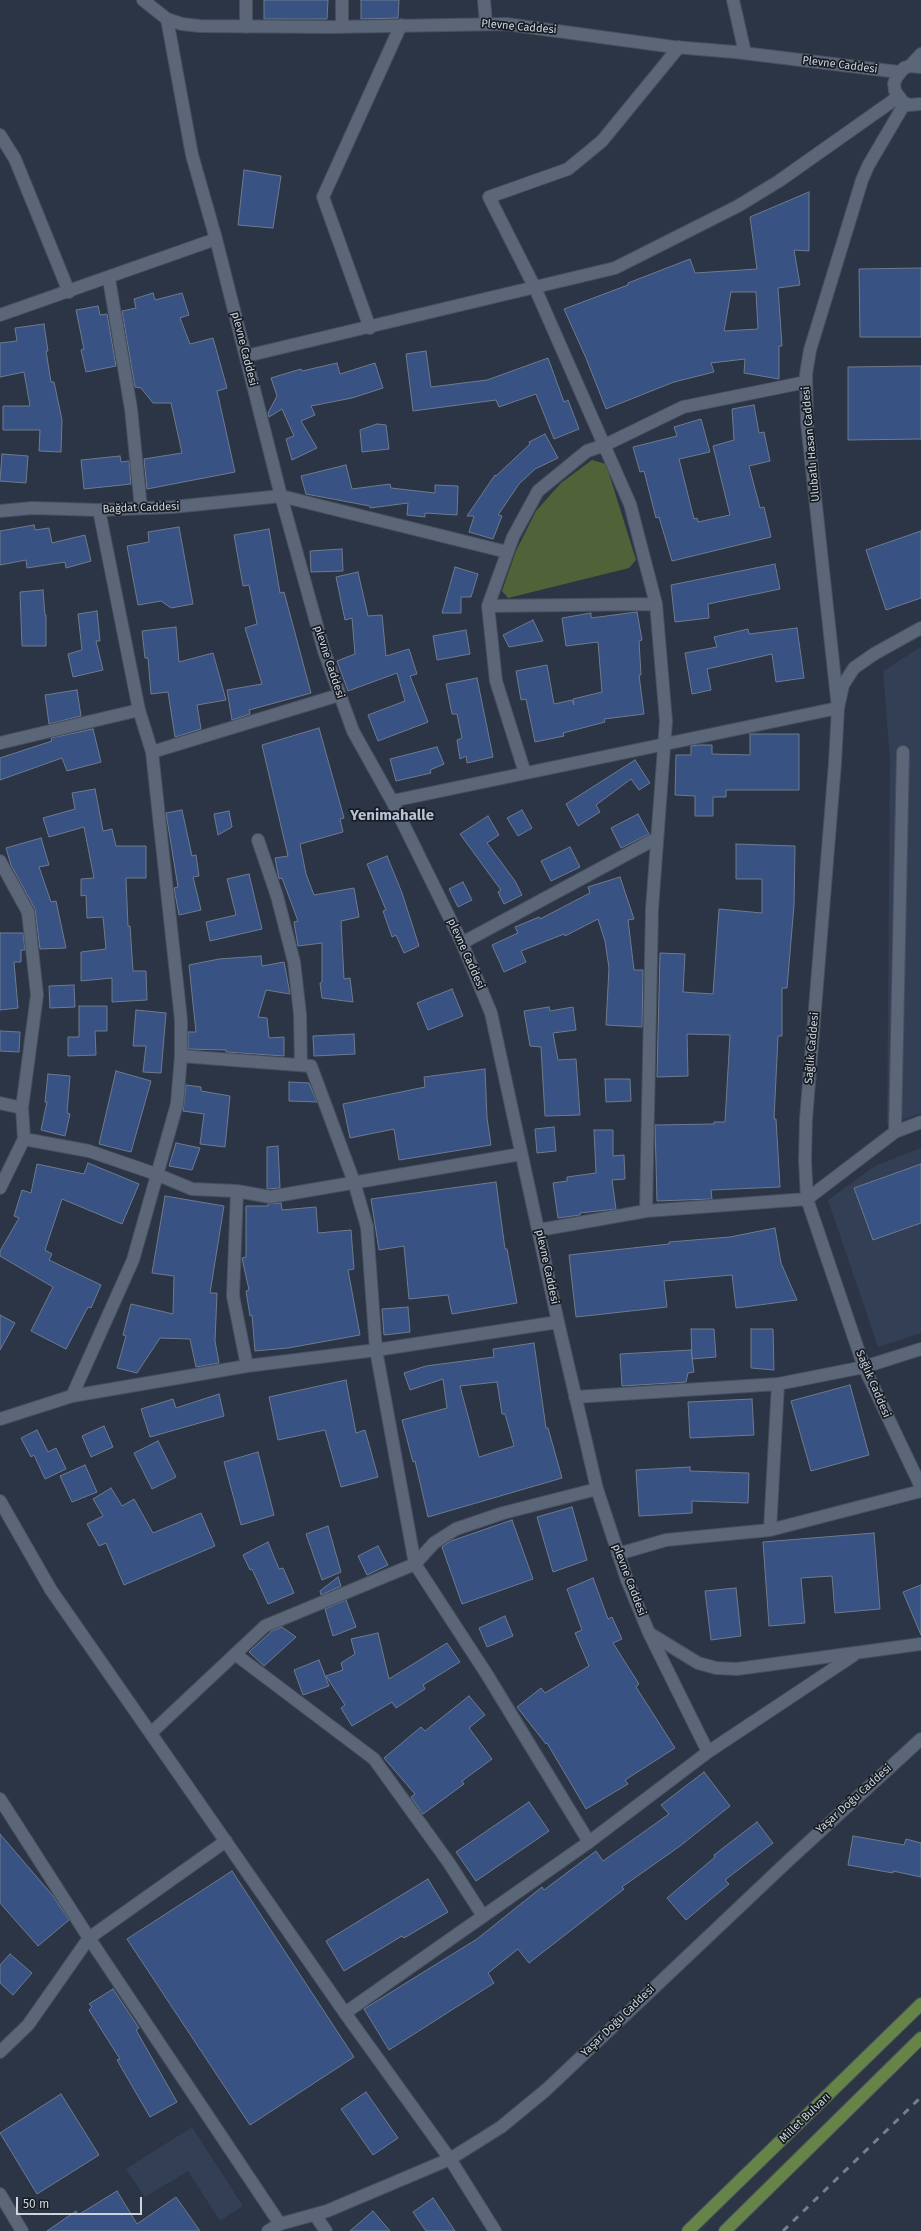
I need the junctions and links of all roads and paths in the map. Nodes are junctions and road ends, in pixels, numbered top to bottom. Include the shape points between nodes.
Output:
1 (143, 0) edge
2 (246, 0) edge
3 (342, 0) edge
4 (484, 0) edge
5 (733, 0) edge
6 (167, 19) junction
7 (486, 23) junction
8 (401, 25) junction
9 (246, 27) junction
10 (342, 27) junction
11 (679, 47) junction
12 (745, 53) junction
13 (921, 54) edge
14 (915, 66) edge
15 (899, 72) junction
16 (901, 100) junction
17 (921, 104) edge
18 (0, 135) edge
19 (216, 239) junction
20 (109, 279) junction
21 (535, 288) junction
22 (69, 292) junction
23 (0, 316) edge
24 (370, 328) junction
25 (246, 356) junction
26 (806, 382) junction
27 (605, 445) junction
28 (281, 496) junction
29 (141, 508) junction
30 (99, 510) junction
31 (0, 511) edge
32 (507, 552) junction
33 (656, 604) junction
34 (488, 606) junction
35 (921, 628) edge
36 (339, 695) junction
37 (838, 708) junction
38 (139, 710) junction
39 (0, 743) edge
40 (663, 745) junction
41 (152, 752) junction
42 (903, 752) dead end
43 (525, 773) junction
44 (392, 801) junction
45 (657, 838) junction
46 (258, 840) dead end
47 (0, 861) edge
48 (462, 943) junction
49 (181, 1056) junction
50 (301, 1066) junction
51 (0, 1103) edge
52 (22, 1108) junction
53 (921, 1122) edge
54 (896, 1132) junction
55 (24, 1140) junction
56 (521, 1154) junction
57 (156, 1174) junction
58 (354, 1182) junction
59 (0, 1188) edge
60 (237, 1191) junction
61 (807, 1199) junction
62 (646, 1212) junction
63 (539, 1230) junction
64 (558, 1322) junction
65 (921, 1349) edge
66 (376, 1350) junction
67 (247, 1366) junction
68 (864, 1367) junction
69 (778, 1384) junction
70 (72, 1396) junction
71 (575, 1397) junction
72 (0, 1419) edge
73 (921, 1487) edge
74 (597, 1489) junction
75 (921, 1491) edge
76 (0, 1501) edge
77 (770, 1530) junction
78 (618, 1554) junction
79 (415, 1564) junction
80 (649, 1633) junction
81 (921, 1644) edge
82 (857, 1653) junction
83 (235, 1654) junction
84 (151, 1733) junction
85 (921, 1739) edge
86 (708, 1752) junction
87 (0, 1799) edge
88 (226, 1842) junction
89 (589, 1842) junction
90 (483, 1916) junction
91 (89, 1938) junction
92 (921, 2004) edge
93 (345, 2013) junction
94 (921, 2038) edge
95 (0, 2052) edge
96 (450, 2159) junction
97 (0, 2194) edge
98 (315, 2214) junction
99 (280, 2224) junction
100 (22, 2231) edge
101 (268, 2231) edge
102 (326, 2231) edge
103 (495, 2231) edge
104 (688, 2231) edge
105 (725, 2231) edge

1 - 6 street, Plevne Caddesi
2 - 9 street
3 - 10 street
4 - 7 street
5 - 12 street
6 - 9 street, Plevne Caddesi via 182,24
6 - 19 street, plevne Caddesi via 192,155
7 - 8 street, Plevne Caddesi
7 - 11 street, Plevne Caddesi via 533,26
8 - 10 street, Plevne Caddesi
8 - 24 street via 323,197
9 - 10 street, Plevne Caddesi
11 - 12 street, Plevne Caddesi
11 - 21 street via 602,141 568,168 489,197
12 - 15 street, Plevne Caddesi
13 - 14 street
14 - 15 street
15 - 16 street via 894,84
16 - 17 street via 909,105
16 - 21 street via 738,206 615,268
16 - 26 street, Ulubatlı Hasan Caddesi via 862,180 810,350
18 - 22 street via 15,159
19 - 20 street
19 - 25 street, plevne Caddesi
20 - 22 street
20 - 29 street via 132,409
21 - 24 street
21 - 27 street
22 - 23 street
24 - 25 street
25 - 28 street, plevne Caddesi
26 - 27 street via 683,407
26 - 37 street, Ulubatlı Hasan Caddesi via 807,423
27 - 32 street via 587,451 538,491
27 - 33 street via 630,504
28 - 29 street, Bağdat Caddesi via 214,504
28 - 32 street
28 - 36 street, plevne Caddesi via 324,651
29 - 30 street, Bağdat Caddesi
30 - 31 street, Bağdat Caddesi via 32,508
30 - 38 street
32 - 34 street
33 - 34 street
33 - 40 street via 666,721
34 - 43 street via 496,681
35 - 37 street, Sağlık Caddesi via 854,668 843,685
36 - 41 street
36 - 44 street, plevne Caddesi via 363,752
37 - 40 street
37 - 61 street, Sağlık Caddesi via 806,1119
38 - 39 street
38 - 41 street
40 - 43 street
40 - 45 street
41 - 49 street via 181,1020
42 - 54 street
43 - 44 street
44 - 48 street, plevne Caddesi
45 - 48 street
45 - 62 street via 652,908
46 - 50 street via 277,896 294,962 300,1014
47 - 52 street via 28,912 36,995
48 - 56 street, plevne Caddesi via 493,1020
49 - 50 street
49 - 57 street via 177,1104
50 - 58 street via 311,1066
51 - 52 street
52 - 55 street
53 - 54 street
54 - 61 street
55 - 57 street via 89,1151
55 - 59 street
56 - 58 street
56 - 63 street, plevne Caddesi
57 - 60 street via 192,1189
57 - 70 street via 133,1260
58 - 60 street via 270,1197
58 - 66 street via 367,1227
60 - 67 street via 233,1296
61 - 62 street
61 - 68 street, Sağlık Caddesi
62 - 63 street
63 - 64 street, plevne Caddesi
64 - 66 street
64 - 71 street, plevne Caddesi
65 - 68 street
66 - 67 street
66 - 79 street
67 - 70 street
68 - 69 street
68 - 73 street, Sağlık Caddesi
69 - 71 street
69 - 77 street
70 - 72 street
71 - 74 street, plevne Caddesi
74 - 78 street, plevne Caddesi
74 - 79 street via 504,1513 456,1529 434,1543
75 - 77 street
76 - 84 street via 51,1590
77 - 78 street via 666,1540
78 - 80 street, plevne Caddesi
79 - 83 street via 265,1626
79 - 89 street via 486,1673
80 - 82 street via 698,1663 716,1668 738,1669
80 - 86 street, plevne Caddesi
81 - 82 street
82 - 86 street
83 - 84 street
83 - 90 street via 374,1759 449,1863
84 - 88 street
85 - 96 street, Yaşar Doğu Caddesi via 546,2090 501,2127
86 - 89 street
87 - 91 street
88 - 91 street
88 - 93 street
89 - 90 street
90 - 93 street
91 - 95 street via 28,2025
91 - 99 street
92 - 104 main road, Millet Bulvarı
93 - 96 street
94 - 105 main road
96 - 98 street, Yaşar Doğu Caddesi
96 - 103 street
97 - 100 street
98 - 99 street, Yaşar Doğu Caddesi
98 - 102 street
99 - 101 street, Yaşar Doğu Caddesi

